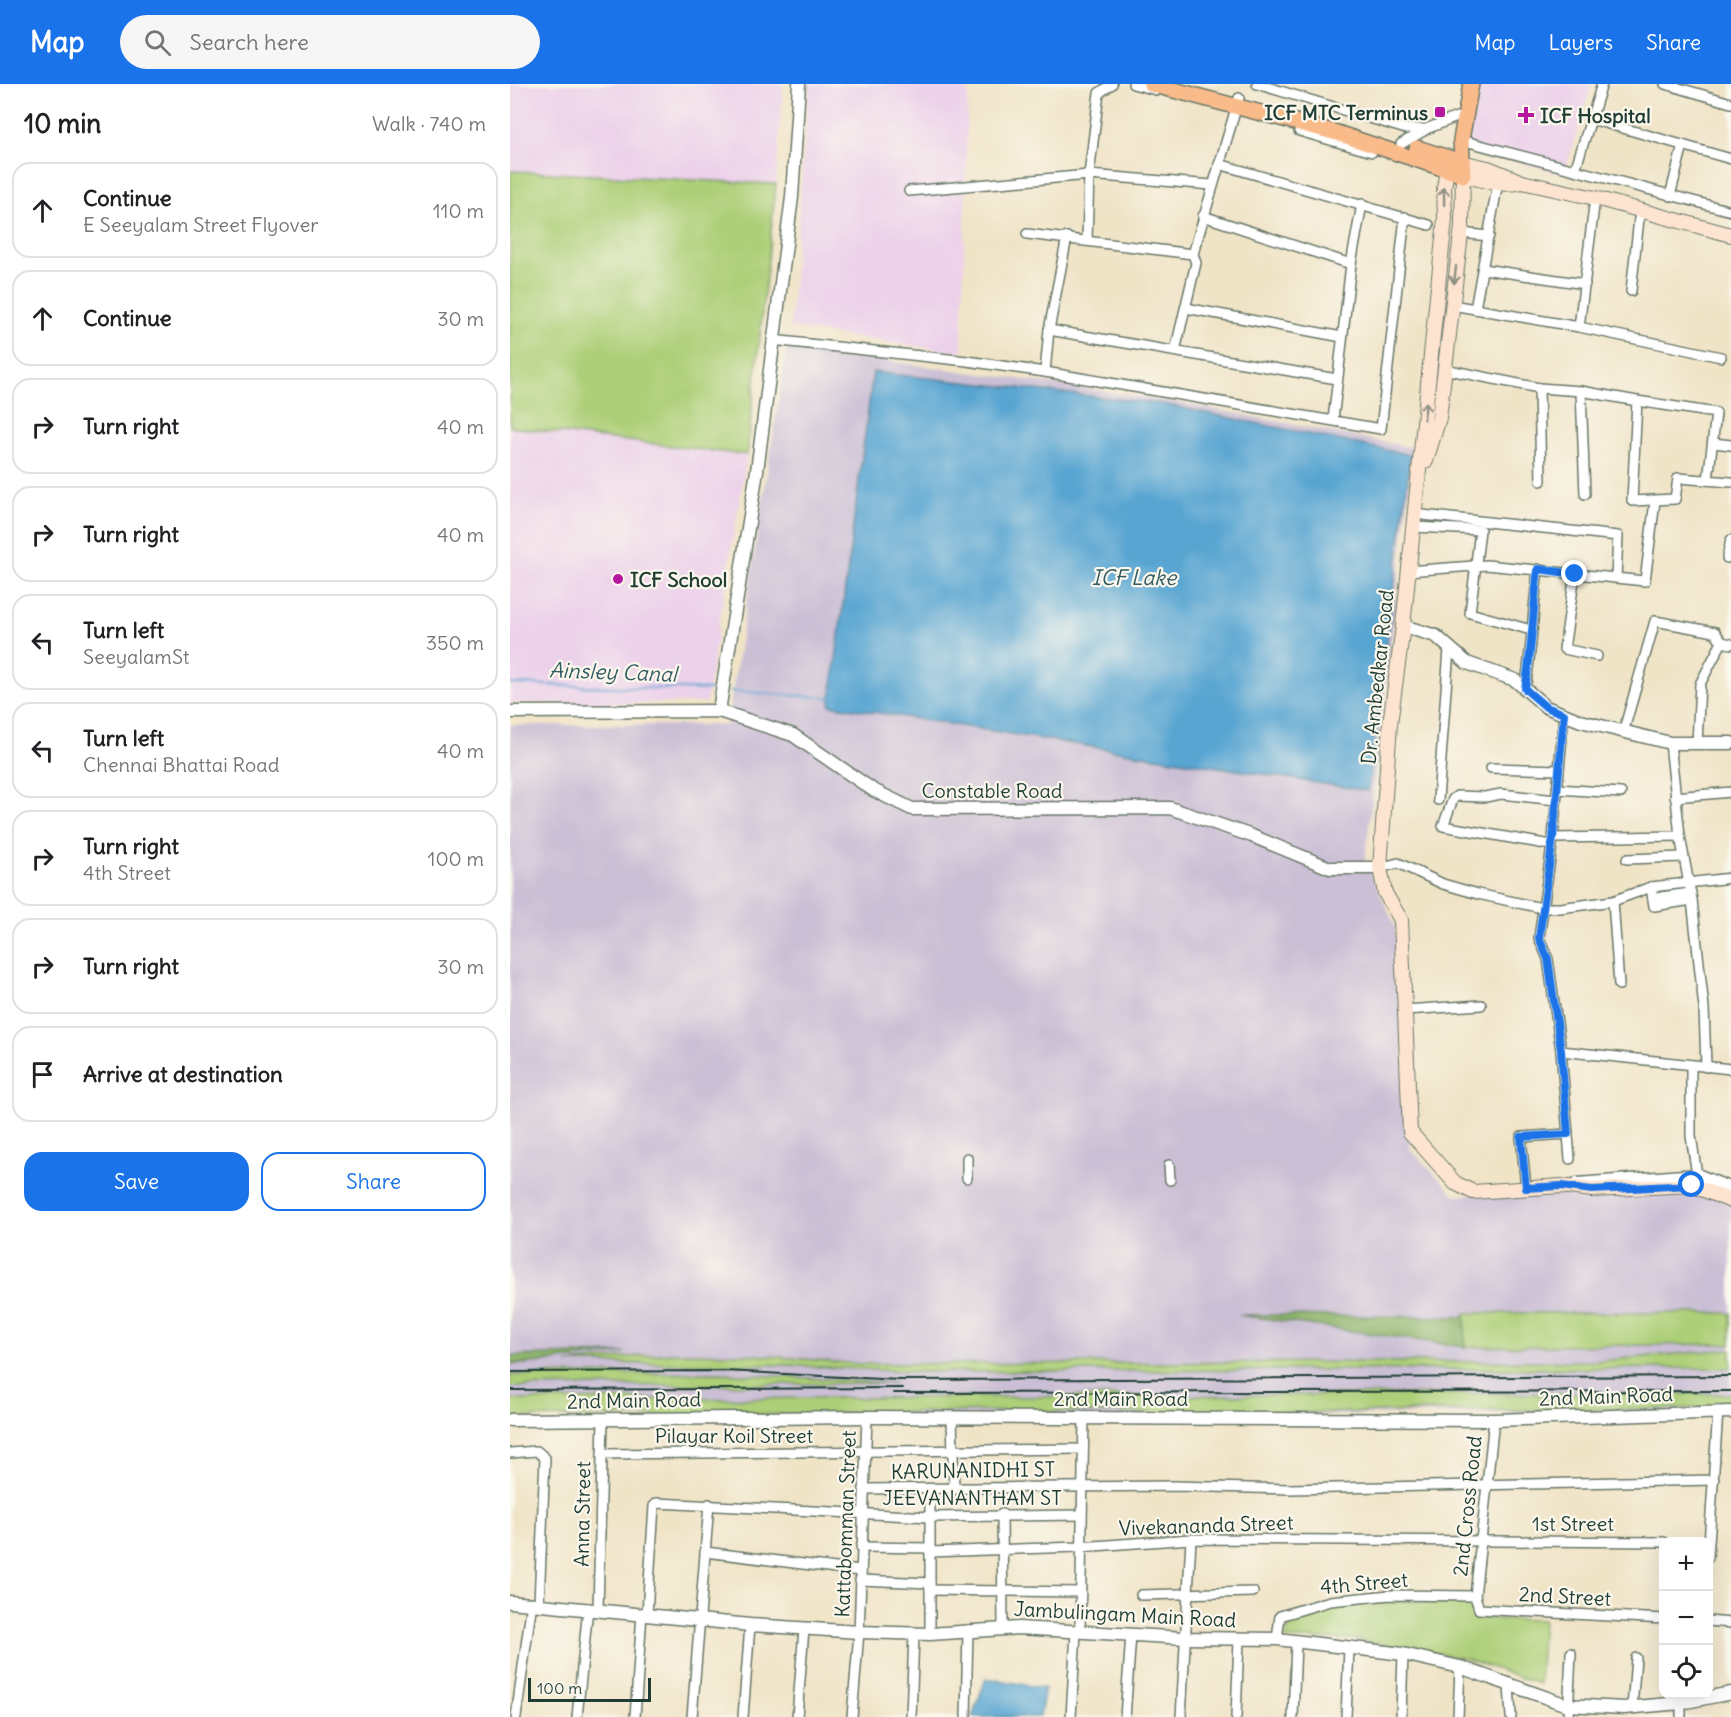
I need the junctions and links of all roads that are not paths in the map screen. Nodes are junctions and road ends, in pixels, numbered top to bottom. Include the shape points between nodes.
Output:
1 (799, 84) edge
2 (1112, 84) edge
3 (1134, 84) edge
4 (1151, 84) edge
5 (1185, 84) edge
6 (1257, 84) edge
7 (1461, 84) edge
8 (1471, 84) edge
9 (1602, 84) edge
10 (1665, 84) edge
11 (1731, 103) edge
12 (1237, 105) junction
13 (1457, 117) junction
14 (1592, 119) junction
15 (1426, 129) junction
16 (1461, 140) junction
17 (1401, 144) junction
18 (1683, 145) junction
19 (1731, 159) edge
20 (1219, 164) junction
21 (1451, 167) junction
22 (1575, 171) junction
23 (1089, 175) junction
24 (1498, 182) junction
25 (1522, 182) junction
26 (1212, 185) junction
27 (909, 191) dead end
28 (1670, 195) junction
29 (1595, 198) junction
30 (1362, 204) junction
31 (1640, 210) junction
32 (1731, 212) edge
33 (1203, 216) junction
34 (1405, 217) junction
35 (1429, 225) dead end
36 (1444, 229) junction
37 (1027, 234) dead end
38 (1461, 235) junction
39 (1731, 235) edge
40 (1490, 236) junction
41 (1067, 237) junction
42 (1088, 240) junction
43 (1193, 254) junction
44 (1351, 264) junction
45 (1483, 269) junction
46 (1585, 285) junction
47 (1631, 291) dead end
48 (1452, 305) junction
49 (1186, 308) junction
50 (1474, 309) junction
51 (1579, 327) junction
52 (1048, 330) junction
53 (1342, 337) junction
54 (772, 340) junction
55 (1175, 351) junction
56 (1721, 357) dead end
57 (1444, 369) junction
58 (1045, 372) junction
59 (1337, 379) junction
60 (1539, 388) junction
61 (1581, 391) junction
62 (1637, 401) junction
63 (1333, 420) junction
64 (1713, 443) junction
65 (1731, 445) edge
66 (1708, 480) junction
67 (1541, 481) dead end
68 (1731, 482) edge
69 (1416, 490) junction
70 (1585, 494) dead end
71 (1655, 501) junction
72 (1413, 520) junction
73 (1731, 540) edge
74 (1727, 558) dead end
75 (1476, 567) junction
76 (1538, 569) junction
77 (1407, 571) junction
78 (1575, 574) junction
79 (1616, 578) junction
80 (1403, 626) junction
81 (1531, 630) junction
82 (1727, 643) edge
83 (1449, 649) junction
84 (1597, 656) dead end
85 (1525, 689) junction
86 (719, 711) junction
87 (510, 712) edge
88 (1564, 714) junction
89 (1623, 733) junction
90 (1670, 743) junction
91 (1697, 743) junction
92 (1731, 743) edge
93 (1491, 768) dead end
94 (1559, 770) junction
95 (1557, 789) junction
96 (1731, 792) edge
97 (1620, 793) dead end
98 (1675, 797) junction
99 (1438, 800) dead end
100 (1556, 800) junction
101 (1680, 836) junction
102 (1552, 842) junction
103 (1683, 857) junction
104 (1627, 859) dead end
105 (1380, 868) junction
106 (1731, 878) edge
107 (1688, 881) junction
108 (1651, 887) junction
109 (1691, 896) junction
110 (1613, 901) junction
111 (1542, 908) junction
112 (1619, 985) dead end
113 (1480, 1005) dead end
114 (1405, 1010) junction
115 (1561, 1051) junction
116 (1691, 1065) junction
117 (1706, 1067) junction
118 (1731, 1069) edge
119 (1568, 1134) junction
120 (967, 1158) dead end
121 (1570, 1159) dead end
122 (1169, 1165) dead end
123 (1697, 1174) junction
124 (967, 1178) dead end
125 (1170, 1180) dead end
126 (1561, 1186) junction
127 (1526, 1188) junction
128 (1731, 1189) edge
129 (1731, 1201) edge
130 (1725, 1411) edge
131 (867, 1417) junction
132 (1084, 1417) junction
133 (952, 1418) junction
134 (510, 1420) edge
135 (603, 1420) junction
136 (1494, 1420) junction
137 (1083, 1449) junction
138 (866, 1452) junction
139 (951, 1452) junction
140 (510, 1453) edge
141 (602, 1454) junction
142 (1714, 1480) junction
143 (1489, 1485) junction
144 (1082, 1487) junction
145 (864, 1489) junction
146 (930, 1490) junction
147 (954, 1490) junction
148 (709, 1504) junction
149 (1002, 1514) junction
150 (863, 1515) junction
151 (1081, 1515) junction
152 (930, 1516) junction
153 (1710, 1537) edge
154 (1191, 1539) junction
155 (1483, 1539) junction
156 (1659, 1542) edge
157 (861, 1547) junction
158 (1080, 1547) junction
159 (1001, 1548) junction
160 (930, 1550) junction
161 (705, 1552) junction
162 (860, 1575) junction
163 (930, 1586) junction
164 (1002, 1589) junction
165 (1080, 1592) junction
166 (1253, 1592) dead end
167 (1141, 1595) dead end
168 (1188, 1595) junction
169 (1475, 1596) junction
170 (510, 1602) edge
171 (535, 1603) junction
172 (593, 1608) junction
173 (645, 1613) junction
174 (1659, 1619) edge
175 (699, 1620) junction
176 (1713, 1621) edge
177 (1731, 1623) edge
178 (750, 1625) junction
179 (1003, 1628) junction
180 (804, 1629) junction
181 (968, 1630) junction
182 (859, 1632) junction
183 (1078, 1632) junction
184 (914, 1634) junction
185 (930, 1634) junction
186 (1131, 1635) junction
187 (1185, 1638) junction
188 (1277, 1639) junction
189 (1239, 1640) junction
190 (1296, 1643) junction
191 (1349, 1648) junction
192 (1571, 1653) dead end
193 (1403, 1654) junction
194 (1636, 1658) dead end
195 (1460, 1667) junction
196 (1509, 1685) junction
197 (1731, 1693) edge
198 (1681, 1703) junction
199 (1568, 1711) edge
200 (1627, 1711) edge
201 (516, 1717) edge
202 (577, 1717) edge
203 (636, 1717) edge
204 (692, 1717) edge
205 (743, 1717) edge
206 (797, 1717) edge
207 (852, 1717) edge
208 (911, 1717) edge
209 (966, 1717) edge
210 (1071, 1717) edge
211 (1125, 1717) edge
212 (1181, 1717) edge
213 (1236, 1717) edge
214 (1293, 1717) edge
215 (1346, 1717) edge
216 (1401, 1717) edge
217 (1458, 1717) edge
218 (1511, 1717) edge
219 (1681, 1717) edge

1 - 54 street via 792,197
2 - 23 street via 1099,93
3 - 12 street
4 - 12 main road
5 - 12 main road
6 - 15 street via 1406,129
7 - 13 main road
8 - 16 main road
9 - 14 street
10 - 11 street
12 - 17 main road
12 - 20 street
12 - 21 main road
13 - 15 street
13 - 21 main road
14 - 18 street
14 - 22 street
15 - 17 street
16 - 21 main road
16 - 22 street
17 - 21 main road
18 - 19 street
18 - 28 street
20 - 26 street
20 - 30 street
21 - 24 main road
21 - 25 main road via 1507,175
36 -> 21 main road, Dr. Ambedkar Road via 1444,188
21 - 38 main road, Dr. Ambedkar Road
22 - 28 street
23 - 26 street
23 - 27 street
23 - 42 street
24 - 25 main road
24 - 40 street
25 - 29 main road
26 - 33 street
28 - 32 street
29 - 31 main road
29 - 46 street
30 - 34 street
30 - 44 street
31 - 39 main road
31 - 47 street
33 - 43 street
33 - 44 street
34 - 35 street
34 - 63 street via 1381,429
36 - 38 street
69 -> 36 main road, Dr. Ambedkar Road
37 - 41 street
38 - 40 street
38 -> 48 main road, Dr. Ambedkar Road
40 - 45 street
41 - 42 street
41 - 52 street
42 - 43 street
43 - 49 street via 1196,263
44 - 53 street
45 - 46 street
45 - 50 street
46 - 51 street
48 - 50 street
48 - 57 main road, Dr. Ambedkar Road
49 - 53 street
49 - 55 street
50 - 51 street
51 - 56 street
52 - 55 street
52 - 58 street
53 - 59 street
54 - 58 street
54 - 86 street via 757,471
55 - 59 street
57 - 60 street
57 - 69 main road, Dr. Ambedkar Road via 1439,418
58 - 63 street
59 - 63 street
60 - 61 street
60 - 67 street
61 - 62 street
61 - 70 street
62 - 64 street via 1716,413
62 - 71 street via 1632,501
64 - 65 street
64 - 66 street
66 - 68 street
66 - 71 street via 1678,478 1676,499
69 - 72 main road, Dr. Ambedkar Road
71 - 79 street via 1645,581
72 - 75 street via 1480,530
72 - 77 main road, Dr. Ambedkar Road
72 - 79 street via 1618,536
73 - 74 street
75 - 76 street
75 - 77 street
75 - 81 street via 1470,613
76 - 78 street
76 - 81 street
77 - 80 main road, Dr. Ambedkar Road
78 - 79 street
78 - 84 street via 1564,649
80 - 83 street via 1436,636
80 - 105 main road, Dr. Ambedkar Road via 1390,724
81 - 85 street
82 - 89 street via 1715,632 1654,621
82 - 91 street via 1700,684
83 - 85 street via 1467,663 1515,680
83 - 99 street
85 - 88 street via 1546,707
86 - 87 street, Constable Road
86 - 105 street, Constable Road via 794,735 873,790 912,809 1170,808 1330,868
88 - 89 street
88 - 94 street
89 - 90 street
90 - 91 street
90 - 98 street
91 - 92 street
93 - 94 street
94 - 95 street
95 - 97 street
95 - 100 street
96 - 98 street
98 - 101 street
100 - 102 street
100 - 102 street via 1501,794 1457,796 1443,826
101 - 102 street
101 - 103 street
102 - 111 street
103 - 104 street
103 - 107 street
105 - 111 street via 1398,863 1443,884
105 - 114 main road, Dr. Ambedkar Road via 1385,893 1401,921
106 - 107 street
107 - 108 street
107 - 109 street
108 - 109 street via 1654,906
108 - 110 street
109 - 117 street via 1704,1008
110 - 111 street via 1575,909
110 - 112 street
111 - 115 street via 1539,938 1548,959
113 - 114 street
114 - 127 main road, Dr. Ambedkar Road via 1410,1132 1455,1183 1473,1192
115 - 116 street
115 - 119 street
116 - 117 street
116 - 123 street via 1691,1136
117 - 118 street
119 - 121 street
119 - 127 street via 1521,1137
120 - 124 street
122 - 125 street
123 - 126 street
123 - 128 street
126 - 127 main road, Dr. Ambedkar Road
126 - 129 main road, Dr. Ambedkar Road via 1592,1190 1692,1185
130 - 136 street, 2nd Main Road
130 - 142 street
131 - 133 street, 2nd Main Road
131 - 135 street, 2nd Main Road
131 - 138 street, Kattabomman Street
132 - 133 street, 2nd Main Road
132 - 136 street, 2nd Main Road
132 - 137 street
133 - 139 street
134 - 135 street, 2nd Main Road
135 - 141 street, Anna Street
136 - 143 street, 2nd Cross Road
137 - 139 street, Pilayar Koil Street
137 - 144 street
138 - 139 street, Pilayar Koil Street
138 - 141 street, Pilayar Koil Street
138 - 145 street, Kattabomman Street
139 - 147 street
140 - 171 street via 537,1451 545,1458
141 - 172 street, Anna Street
142 - 143 street, KARUNANIDHI ST
142 - 153 street
143 - 144 street, KARUNANIDHI ST via 1290,1489
143 - 155 street, 2nd Cross Road
144 - 147 street, KARUNANIDHI ST
144 - 151 street
145 - 146 street, KARUNANIDHI ST
145 - 150 street, Kattabomman Street
146 - 147 street, KARUNANIDHI ST
146 - 152 street
148 - 150 street, JEEVANANTHAM ST
148 - 161 street
148 - 173 street, JEEVANANTHAM ST via 655,1504
149 - 151 street, JEEVANANTHAM ST
149 - 152 street, JEEVANANTHAM ST
149 - 159 street
150 - 152 street, JEEVANANTHAM ST
150 - 157 street, Kattabomman Street
151 - 158 street
152 - 160 street
154 - 155 street, Vivekananda Street
154 - 158 street, Vivekananda Street
154 - 168 street
155 - 156 street, 1st Street
155 - 169 street, 2nd Cross Road
157 - 160 street, Vivekananda Street
157 - 162 street, Kattabomman Street
158 - 159 street, Vivekananda Street
158 - 165 street
159 - 160 street, Vivekananda Street
159 - 164 street
160 - 163 street
161 - 162 street
161 - 175 street
162 - 163 street
162 - 182 street, Kattabomman Street
163 - 164 street
163 - 185 street
164 - 165 street
164 - 179 street
165 - 183 street
166 - 168 street
167 - 168 street
168 - 187 street
169 - 174 street, 2nd Street via 1479,1610
169 - 188 street, 4th Street via 1390,1595 1330,1601 1280,1616
170 - 171 street, Jambulingam Main Road
171 - 172 street, Jambulingam Main Road
171 - 201 street
172 - 173 street, Jambulingam Main Road
172 - 202 street, Anna Street
173 - 175 street, Jambulingam Main Road
173 - 203 street
175 - 178 street, Jambulingam Main Road
175 - 204 street
176 - 177 street
178 - 180 street, Jambulingam Main Road
178 - 205 street
179 - 181 street, Jambulingam Main Road
179 - 183 street, Jambulingam Main Road
180 - 182 street, Jambulingam Main Road
180 - 206 street
181 - 185 street, Jambulingam Main Road
181 - 209 street
182 - 184 street, Jambulingam Main Road
182 - 207 street, Kattabomman Street
183 - 186 street, Jambulingam Main Road
183 - 210 street
184 - 185 street, Jambulingam Main Road
184 - 208 street
186 - 187 street, Jambulingam Main Road
186 - 211 street
187 - 189 street, Jambulingam Main Road
187 - 212 street
188 - 189 street, Jambulingam Main Road
188 - 190 street, Jambulingam Main Road
189 - 213 street
190 - 191 street, Jambulingam Main Road
190 - 214 street
191 - 193 street, Jambulingam Main Road
191 - 215 street
192 - 199 street
193 - 195 street, Jambulingam Main Road
193 - 216 street
194 - 200 street
195 - 196 street, Jambulingam Main Road
195 - 217 street
196 - 199 street, Jambulingam Main Road
196 - 218 street
197 - 198 street, Jambulingam Main Road
198 - 200 street, Jambulingam Main Road
198 - 219 street
199 - 200 street, Jambulingam Main Road

